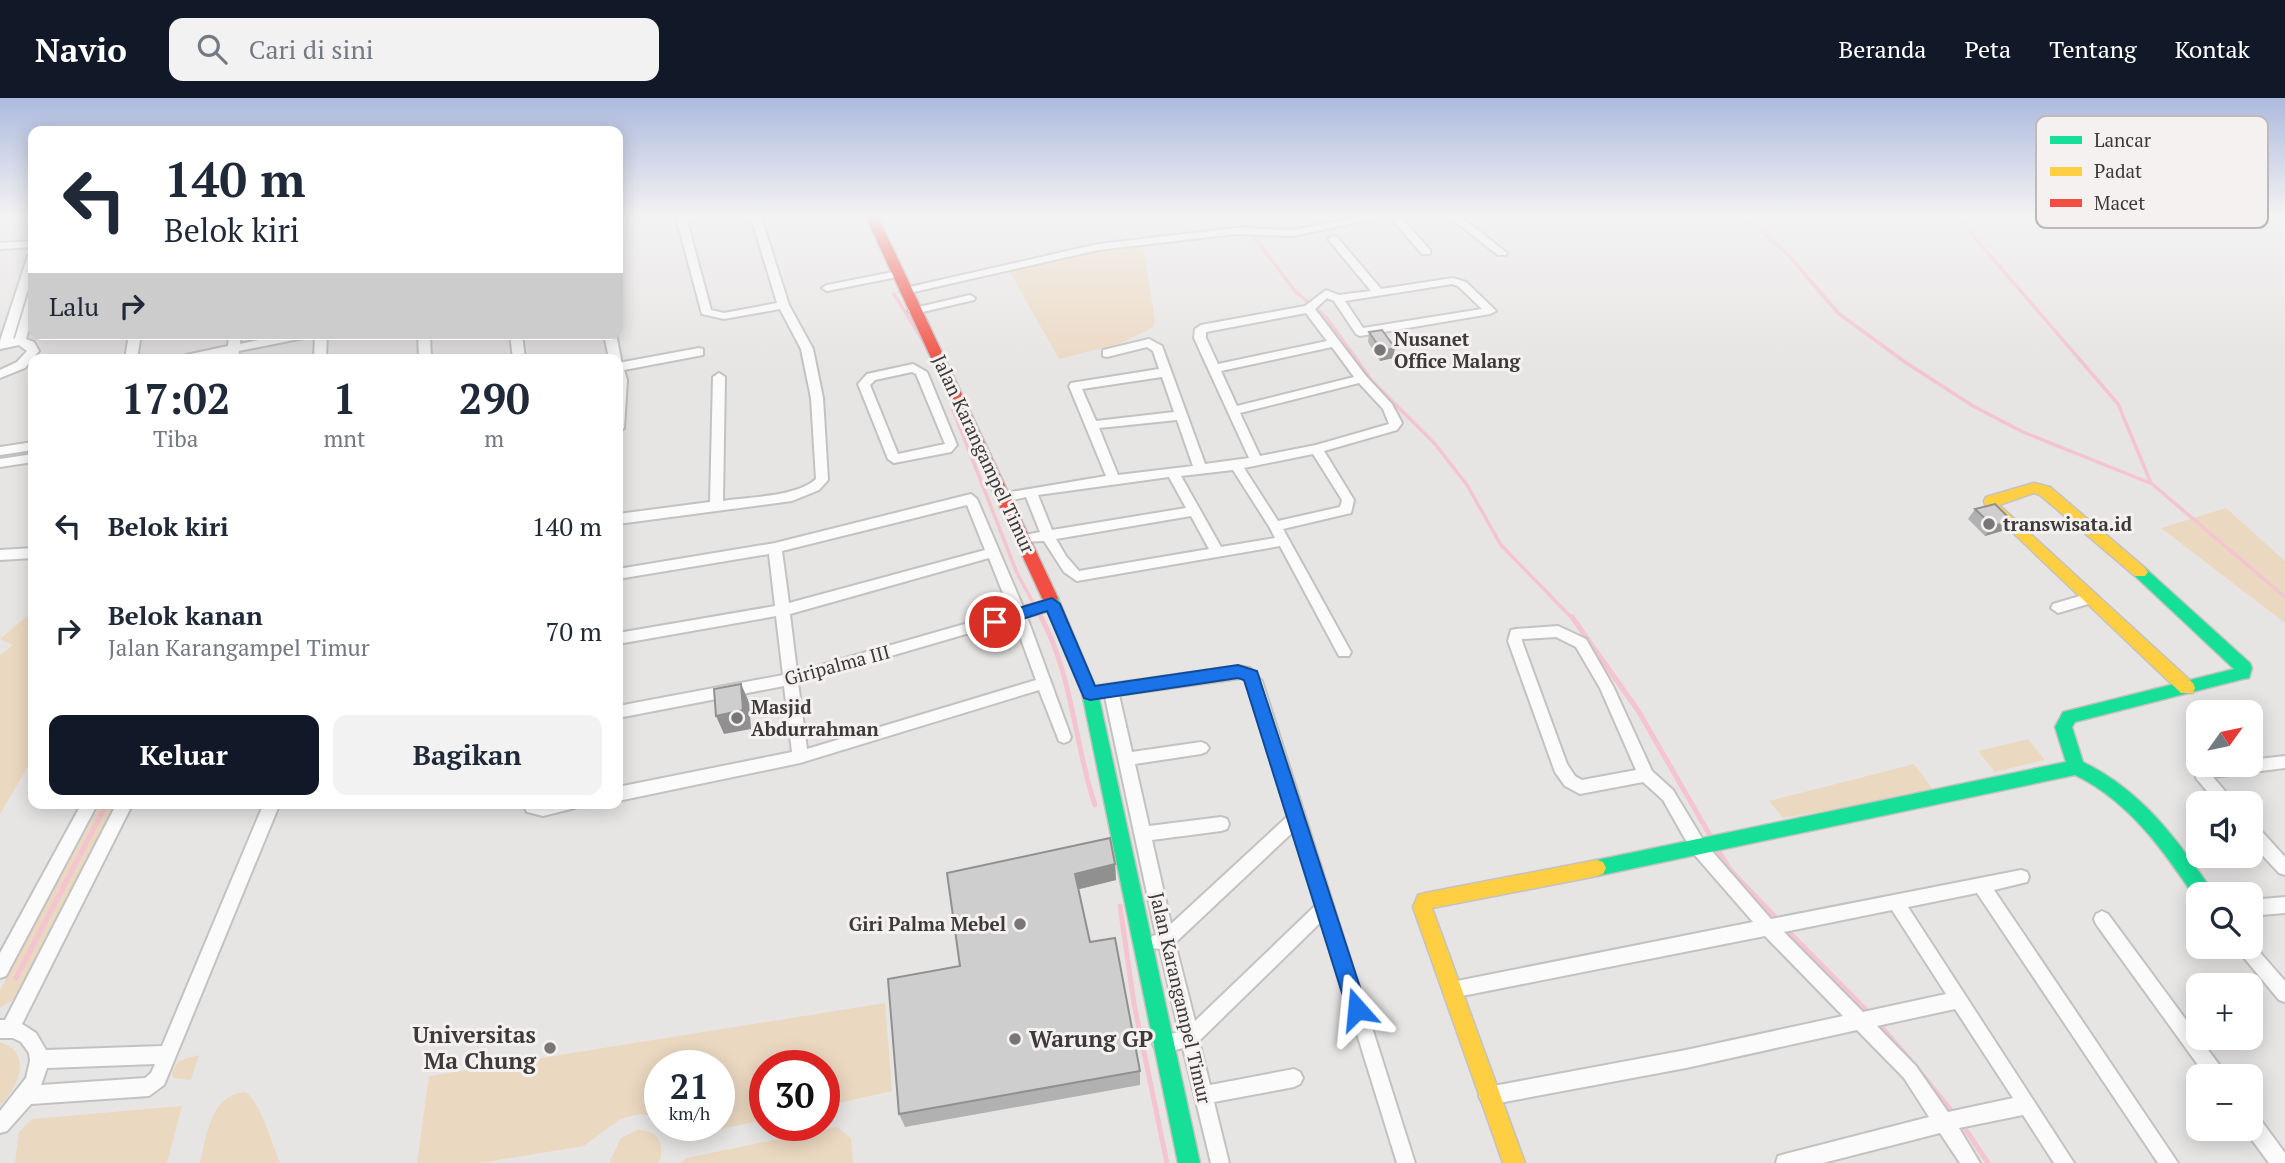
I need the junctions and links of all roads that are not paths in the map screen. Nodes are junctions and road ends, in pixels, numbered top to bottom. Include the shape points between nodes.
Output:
1 (694, 267) edge
2 (771, 267) edge
3 (895, 267) edge
4 (1009, 267) edge
5 (1356, 267) edge
6 (28, 271) edge
7 (898, 274) junction
8 (827, 288) dead end
9 (905, 291) junction
10 (1377, 291) junction
11 (970, 299) dead end
12 (1338, 299) junction
13 (783, 305) junction
14 (1311, 307) junction
15 (914, 311) junction
16 (28, 313) edge
17 (283, 340) edge
18 (20, 341) junction
19 (1334, 343) junction
20 (3, 344) edge
21 (699, 352) dead end
22 (1107, 352) dead end
23 (30, 354) edge
24 (233, 354) edge
25 (28, 359) edge
26 (623, 366) edge
27 (1217, 368) junction
28 (1167, 372) junction
29 (0, 374) edge
30 (719, 377) dead end
31 (1362, 379) junction
32 (954, 397) junction
33 (933, 401) junction
34 (1235, 410) junction
35 (1182, 415) junction
36 (1093, 425) junction
37 (28, 447) edge
38 (1316, 449) junction
39 (0, 451) edge
40 (28, 459) edge
41 (1256, 460) junction
42 (0, 463) edge
43 (1236, 465) junction
44 (1200, 468) junction
45 (1172, 471) junction
46 (1114, 479) junction
47 (1031, 493) junction
48 (1004, 497) junction
49 (716, 507) junction
50 (1193, 511) junction
51 (623, 518) edge
52 (1275, 526) junction
53 (1048, 534) junction
54 (1025, 539) junction
55 (1283, 541) junction
56 (775, 548) junction
57 (994, 552) junction
58 (1217, 552) junction
59 (28, 553) edge
60 (0, 555) edge
61 (623, 573) edge
62 (2090, 598) junction
63 (2058, 608) dead end
64 (1037, 609) junction
65 (782, 611) junction
66 (623, 638) edge
67 (1344, 652) dead end
68 (791, 679) junction
69 (1044, 683) junction
70 (2187, 688) junction
71 (1111, 690) junction
72 (1090, 693) junction
73 (623, 711) edge
74 (1064, 737) dead end
75 (1201, 748) dead end
76 (800, 757) junction
77 (1127, 759) junction
78 (2285, 762) edge
79 (2076, 767) junction
80 (1646, 775) junction
81 (2216, 791) edge
82 (623, 792) edge
83 (87, 809) edge
84 (122, 809) edge
85 (270, 809) edge
86 (1297, 818) junction
87 (1221, 824) dead end
88 (1144, 834) junction
89 (2263, 844) edge
90 (1703, 846) junction
91 (2285, 868) edge
92 (2021, 877) dead end
93 (2195, 882) edge
94 (1982, 885) junction
95 (1895, 901) junction
96 (2285, 905) edge
97 (1325, 907) junction
98 (2263, 907) edge
99 (2102, 919) dead end
100 (1777, 924) junction
101 (1166, 940) junction
102 (1143, 945) junction
103 (2256, 959) edge
104 (0, 970) edge
105 (1452, 990) junction
106 (2285, 993) edge
107 (1957, 1000) junction
108 (1871, 1019) junction
109 (5, 1028) edge
110 (1190, 1038) junction
111 (1162, 1044) junction
112 (167, 1055) junction
113 (38, 1059) junction
114 (2208, 1064) edge
115 (1294, 1078) dead end
116 (27, 1094) junction
117 (1204, 1095) junction
118 (1488, 1096) junction
119 (2026, 1105) junction
120 (1946, 1120) junction
121 (0, 1124) edge
122 (2263, 1139) edge
123 (1189, 1163) edge
124 (1220, 1163) edge
125 (1406, 1163) edge
126 (1514, 1163) edge
127 (1785, 1163) edge
128 (1971, 1163) edge
129 (2064, 1163) edge
130 (2169, 1163) edge
131 (2281, 1163) edge

1 - 13 street via 706,312 724,316
2 - 13 street
3 - 7 street, Jalan Karangampel Timur
4 - 9 street
5 - 10 street
6 - 20 street
7 - 8 street
7 - 9 street, Jalan Karangampel Timur
9 - 15 street, Jalan Karangampel Timur
10 - 12 street
10 - 12 street via 1458,282 1490,311 1360,332
11 - 15 street
12 - 14 street via 1326,293
13 - 49 street via 807,349 817,398 822,480 792,496
14 - 19 street
14 - 27 street via 1202,329 1200,338
15 - 32 street, Jalan Karangampel Timur via 943,362
16 - 18 street
17 - 24 street
18 - 20 street
18 - 23 street via 32,348
19 - 27 street
19 - 31 street
21 - 26 street
22 - 28 street via 1153,344
25 - 29 street
27 - 34 street
28 - 35 street
28 - 36 street via 1075,386
30 - 49 street
31 - 34 street
31 - 38 street via 1396,423 1388,430
32 - 33 street via 946,404
32 - 48 street, Jalan Karangampel Timur
33 - 33 street via 950,447 902,459 891,457 865,381 916,368
34 - 41 street
35 - 36 street
35 - 44 street
36 - 46 street
37 - 39 street
38 - 41 street
38 - 52 street via 1348,500 1346,510
40 - 42 street
41 - 43 street
43 - 44 street
43 - 52 street
44 - 45 street
45 - 46 street
45 - 50 street
46 - 47 street
47 - 48 street
47 - 53 street
48 - 54 street, Jalan Karangampel Timur
49 - 51 street
50 - 53 street
50 - 58 street
52 - 55 street
53 - 54 street
53 - 58 street via 1077,576
54 - 64 street, Jalan Karangampel Timur
55 - 58 street
55 - 67 street
56 - 57 street via 971,499
56 - 61 street
56 - 65 street
57 - 64 street
57 - 65 street
59 - 60 street
62 - 63 street
62 - 70 street
62 - 70 street via 1991,501 2034,488 2045,491 2163,591 2244,668 2243,673
64 - 68 street, Giripalma III
64 - 69 street
64 - 72 street, Jalan Karangampel Timur
65 - 66 street
65 - 68 street
68 - 73 street, Giripalma III
68 - 76 street
69 - 74 street
69 - 76 street
70 - 79 street via 2069,717 2063,727
71 - 72 street
71 - 77 street, Jalan Karangampel Timur
71 - 86 street via 1238,672 1251,676
72 - 102 street, Jalan Karangampel Timur
75 - 77 street
76 - 82 street
77 - 88 street, Jalan Karangampel Timur
78 - 81 street via 2204,772
79 - 90 street
79 - 93 street via 2128,794
80 - 80 street via 1581,643 1558,631 1516,634 1560,767 1570,781 1587,787
80 - 90 street via 1668,795
83 - 104 street
84 - 109 street
85 - 112 street
86 - 97 street
86 - 101 street
87 - 88 street
88 - 101 street, Jalan Karangampel Timur
89 - 91 street
90 - 100 street
90 - 105 street via 1425,901 1422,907
92 - 94 street
94 - 95 street
94 - 130 street
95 - 100 street
95 - 107 street
96 - 98 street
97 - 110 street
97 - 125 street
99 - 114 street
100 - 105 street
100 - 108 street
101 - 102 street
101 - 110 street, Jalan Karangampel Timur
102 - 111 street, Jalan Karangampel Timur
103 - 106 street
105 - 118 street
107 - 108 street
107 - 119 street
108 - 118 street
108 - 120 street
109 - 113 street via 25,1034 35,1044
110 - 111 street
110 - 117 street, Jalan Karangampel Timur
111 - 123 street, Jalan Karangampel Timur
112 - 113 street
112 - 116 street via 158,1079 149,1087
113 - 116 street
115 - 117 street
116 - 121 street
117 - 124 street, Jalan Karangampel Timur
118 - 126 street
119 - 120 street
119 - 129 street
120 - 127 street
120 - 128 street
122 - 131 street

